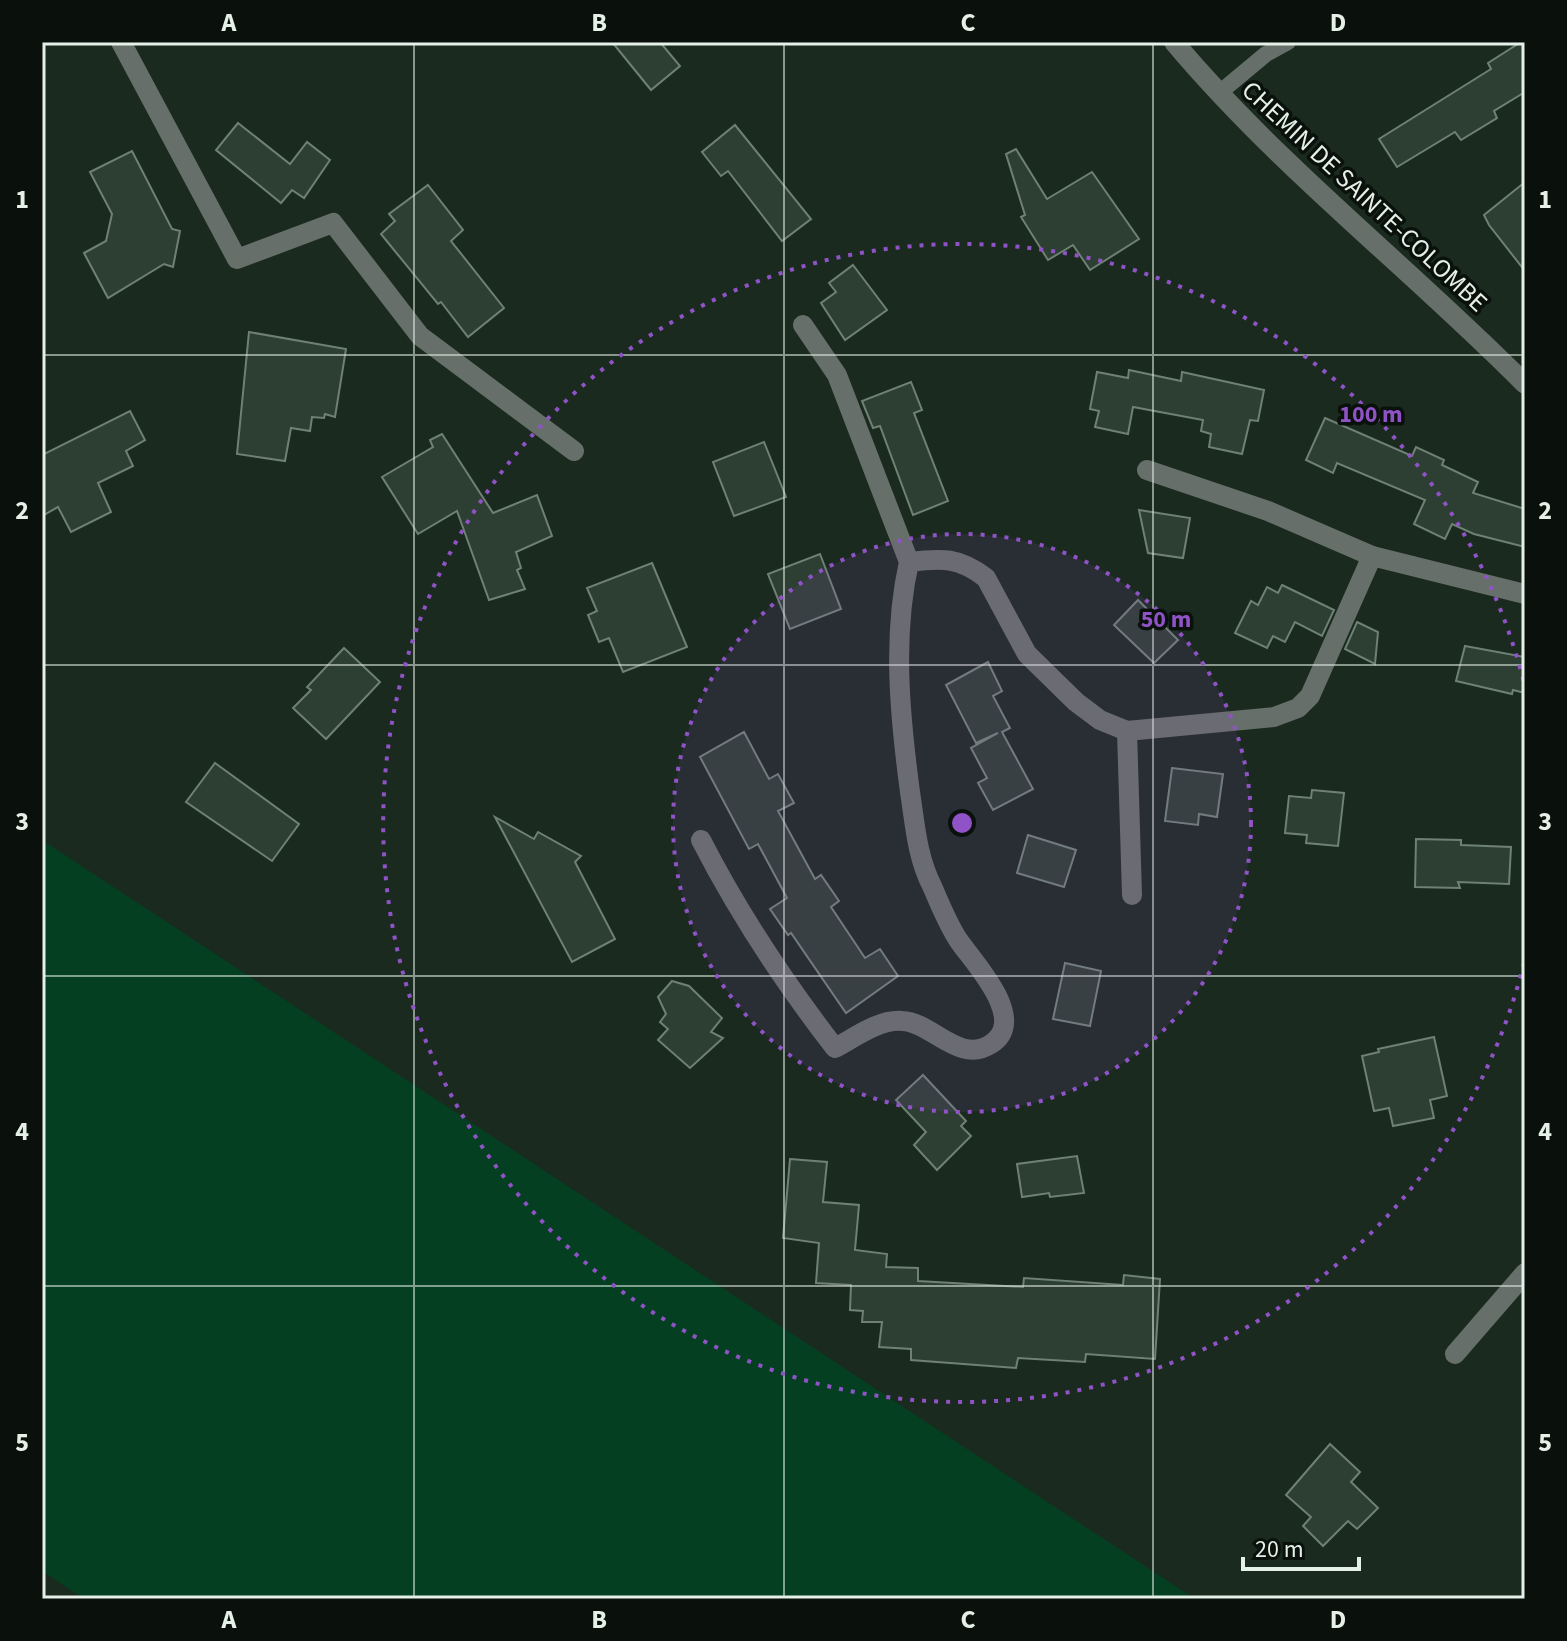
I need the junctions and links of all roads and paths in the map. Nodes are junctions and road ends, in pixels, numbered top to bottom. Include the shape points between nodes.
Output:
1 (121, 42) edge
2 (1174, 42) edge
3 (1288, 42) edge
4 (1218, 94) junction
5 (803, 325) dead end
6 (1525, 384) edge
7 (574, 451) dead end
8 (1147, 470) dead end
9 (1372, 556) junction
10 (909, 562) junction
11 (1525, 594) edge
12 (1127, 731) junction
13 (701, 840) dead end
14 (1132, 895) dead end
15 (1525, 1273) edge
16 (1455, 1354) dead end

1 - 7 street via 237,259 333,223 420,336
2 - 4 street, CHEMIN DE SAINTE-COLOMBE
3 - 4 lane
4 - 6 street, CHEMIN DE SAINTE-COLOMBE
5 - 10 street via 837,375
8 - 9 street via 1268,511
9 - 11 street
9 - 12 street via 1310,696 1298,708 1274,717
10 - 12 street via 958,560 986,578 1027,654 1076,702
10 - 13 street via 903,592 901,724 918,847 957,939 997,995 1003,1032 984,1048 967,1049 902,1021 880,1024 835,1048 787,985
12 - 14 street
15 - 16 street

